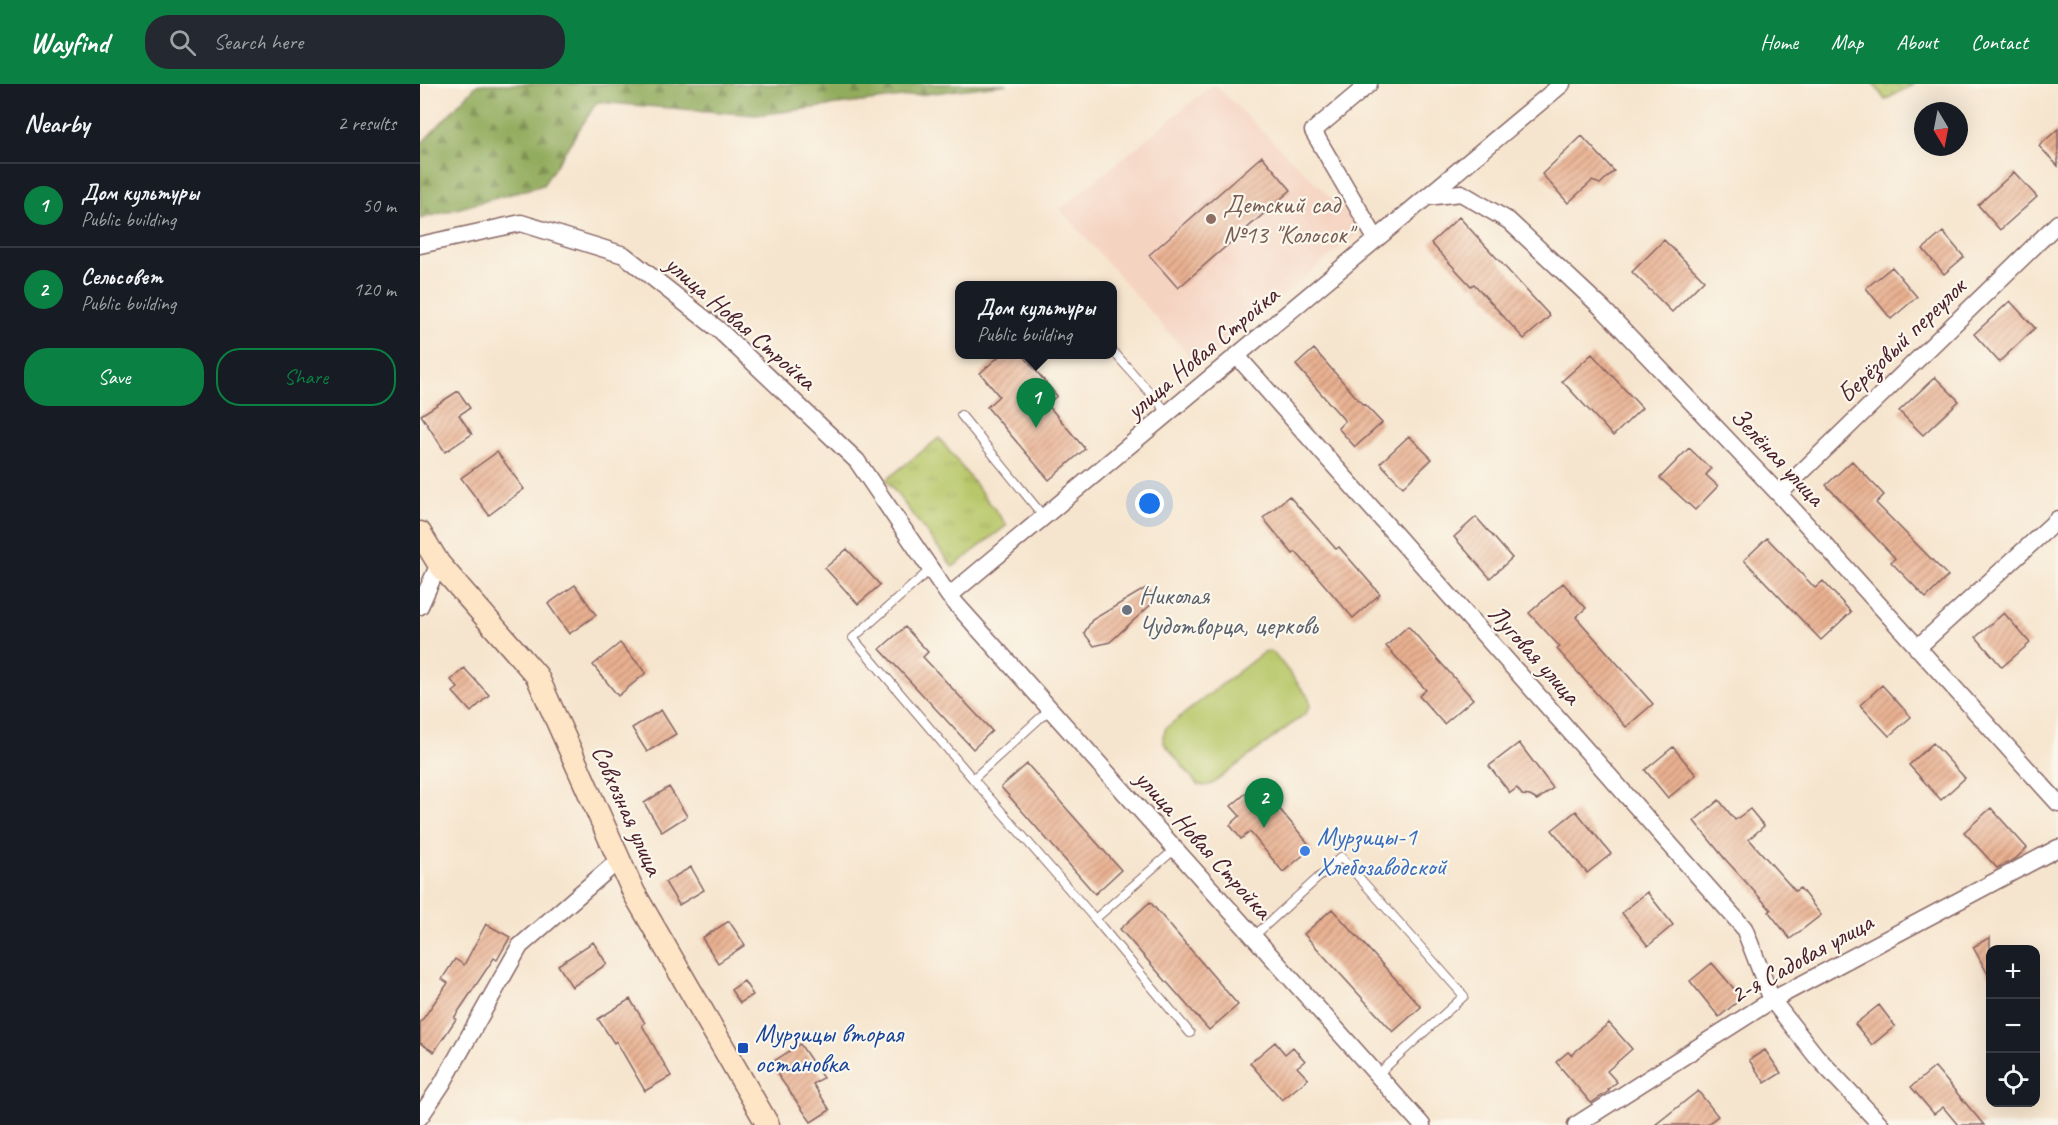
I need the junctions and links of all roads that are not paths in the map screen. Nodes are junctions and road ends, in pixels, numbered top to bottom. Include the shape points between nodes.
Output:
1 (1369, 84) edge
2 (1562, 84) edge
3 (1427, 197) junction
4 (2058, 224) edge
5 (1376, 239) junction
6 (420, 245) edge
7 (1117, 355) edge
8 (1237, 356) junction
9 (1168, 413) junction
10 (961, 415) dead end
11 (1779, 494) junction
12 (1044, 517) junction
13 (2058, 519) edge
14 (420, 533) edge
15 (439, 564) junction
16 (931, 569) junction
17 (949, 596) junction
18 (420, 606) edge
19 (1917, 648) junction
20 (1050, 709) junction
21 (973, 778) junction
22 (2058, 803) edge
23 (2058, 848) edge
24 (1175, 849) junction
25 (619, 860) junction
26 (1095, 919) junction
27 (1253, 937) junction
28 (1772, 1000) junction
29 (1190, 1033) dead end
30 (1377, 1075) junction
31 (420, 1117) edge
32 (768, 1125) edge
33 (1422, 1125) edge
34 (1576, 1125) edge
35 (1881, 1125) edge

1 - 5 street via 1313,131
2 - 3 street, улица Новая Стройка
3 - 5 street, улица Новая Стройка
3 - 11 street, Зелёная улица via 1461,193 1509,221 1603,309
4 - 11 street, Берёзовый переулок
5 - 8 street, улица Новая Стройка
6 - 16 street, улица Новая Стройка via 521,223 624,255 719,330 857,461
7 - 9 lane
8 - 9 street, улица Новая Стройка
8 - 28 street, Луговая улица via 1744,928
9 - 12 street, улица Новая Стройка
10 - 12 lane
11 - 19 street, Зелёная улица
12 - 17 street, улица Новая Стройка
13 - 19 street
14 - 15 street, Совхозная улица
15 - 18 street
15 - 25 street, Совхозная улица via 537,676
16 - 17 street, улица Новая Стройка
16 - 21 lane via 853,638
17 - 20 street, улица Новая Стройка
19 - 22 street, Зелёная улица
20 - 21 lane
20 - 24 street, улица Новая Стройка
21 - 26 lane
23 - 28 street, 2-я Садовая улица
24 - 26 lane
24 - 27 street, улица Новая Стройка
25 - 31 street via 520,946
25 - 32 street, Совхозная улица via 634,893
26 - 29 lane
27 - 30 street, улица Новая Стройка
27 - 30 lane via 1341,857 1464,996
28 - 34 street, 2-я Садовая улица
28 - 35 street, Луговая улица via 1816,1056
30 - 33 street, улица Новая Стройка

